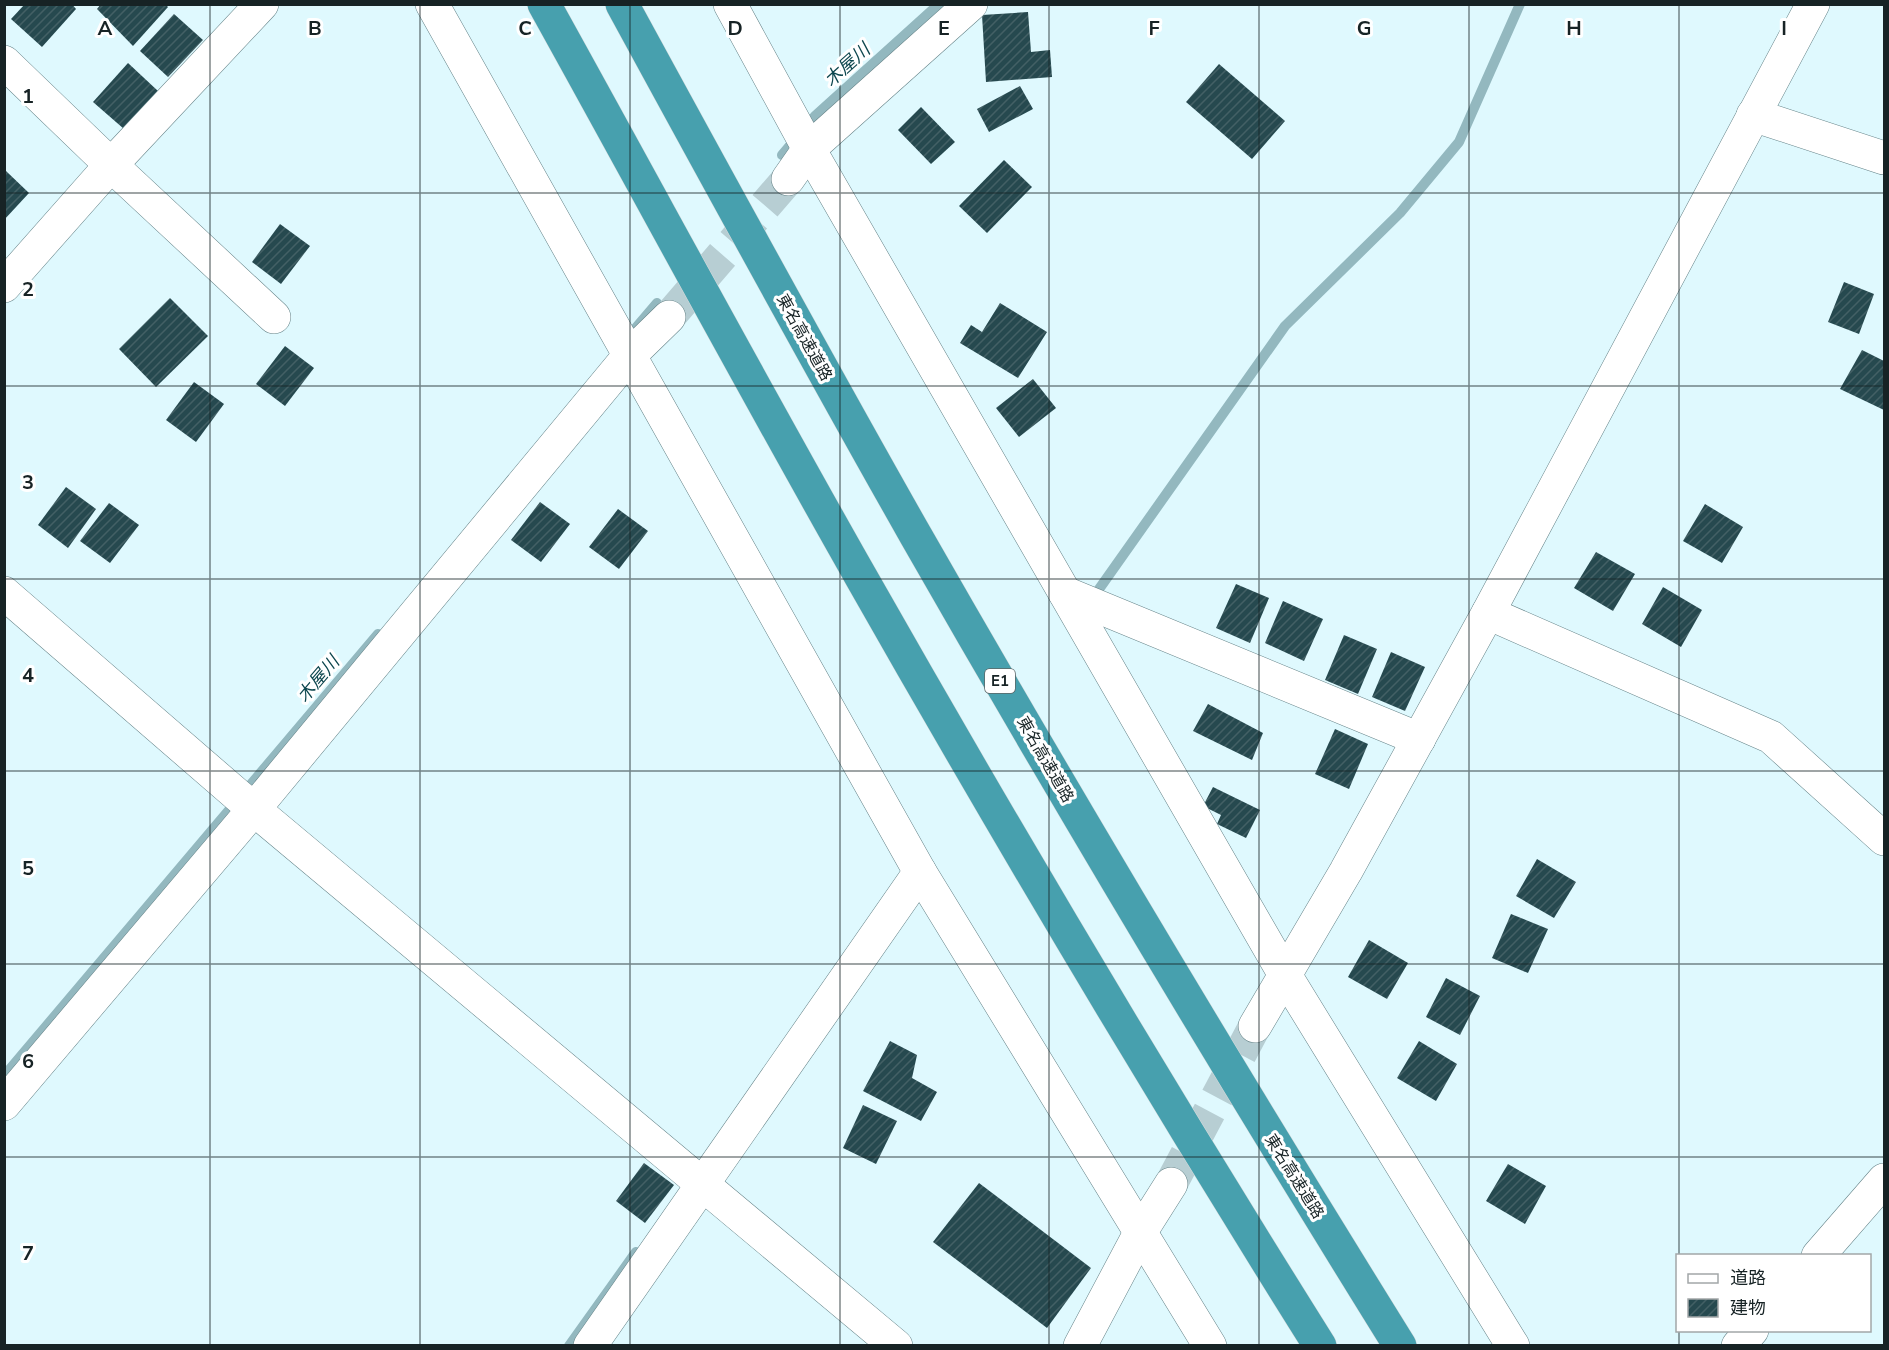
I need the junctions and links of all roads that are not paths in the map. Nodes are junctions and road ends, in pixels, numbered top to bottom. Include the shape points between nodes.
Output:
1 (262, 4) edge
2 (432, 4) edge
3 (544, 4) edge
4 (622, 4) edge
5 (730, 4) edge
6 (971, 4) edge
7 (1813, 4) edge
8 (4, 62) edge
9 (1753, 115) junction
10 (802, 138) junction
11 (1884, 158) edge
12 (111, 165) junction
13 (788, 179) tunnel mouth
14 (4, 286) edge
15 (274, 316) dead end
16 (669, 317) tunnel mouth
17 (629, 355) junction
18 (4, 593) edge
19 (1065, 593) junction
20 (1488, 613) junction
21 (1419, 739) junction
22 (246, 802) junction
23 (1884, 839) edge
24 (920, 872) junction
25 (1285, 975) junction
26 (1255, 1026) tunnel mouth
27 (4, 1104) edge
28 (1884, 1180) edge
29 (703, 1183) junction
30 (1171, 1184) tunnel mouth
31 (1140, 1233) junction
32 (1820, 1254) edge
33 (1750, 1332) edge
34 (590, 1346) edge
35 (896, 1346) edge
36 (1080, 1346) edge
37 (1210, 1346) edge
38 (1320, 1346) edge
39 (1400, 1346) edge
40 (1513, 1346) edge
41 (1738, 1346) edge

1 - 12 street
2 - 17 street
3 - 38 highway via 879,608 1207,1167
4 - 39 highway, 東名高速道路 / E1 via 916,536 1261,1122
5 - 10 street
6 - 10 street
7 - 9 street
8 - 12 street
9 - 11 street
9 - 20 street
10 - 13 street
10 - 19 street
12 - 14 street
12 - 15 street
16 - 17 street
17 - 22 street
17 - 24 street
18 - 22 street
19 - 21 street
19 - 25 street
20 - 21 street
20 - 23 street via 1771,737
21 - 25 street
22 - 27 street
22 - 29 street
24 - 29 street
24 - 31 street
25 - 26 street
25 - 40 street
28 - 32 street
29 - 34 street
29 - 35 street
30 - 31 street
31 - 36 street
31 - 37 street
33 - 41 street

